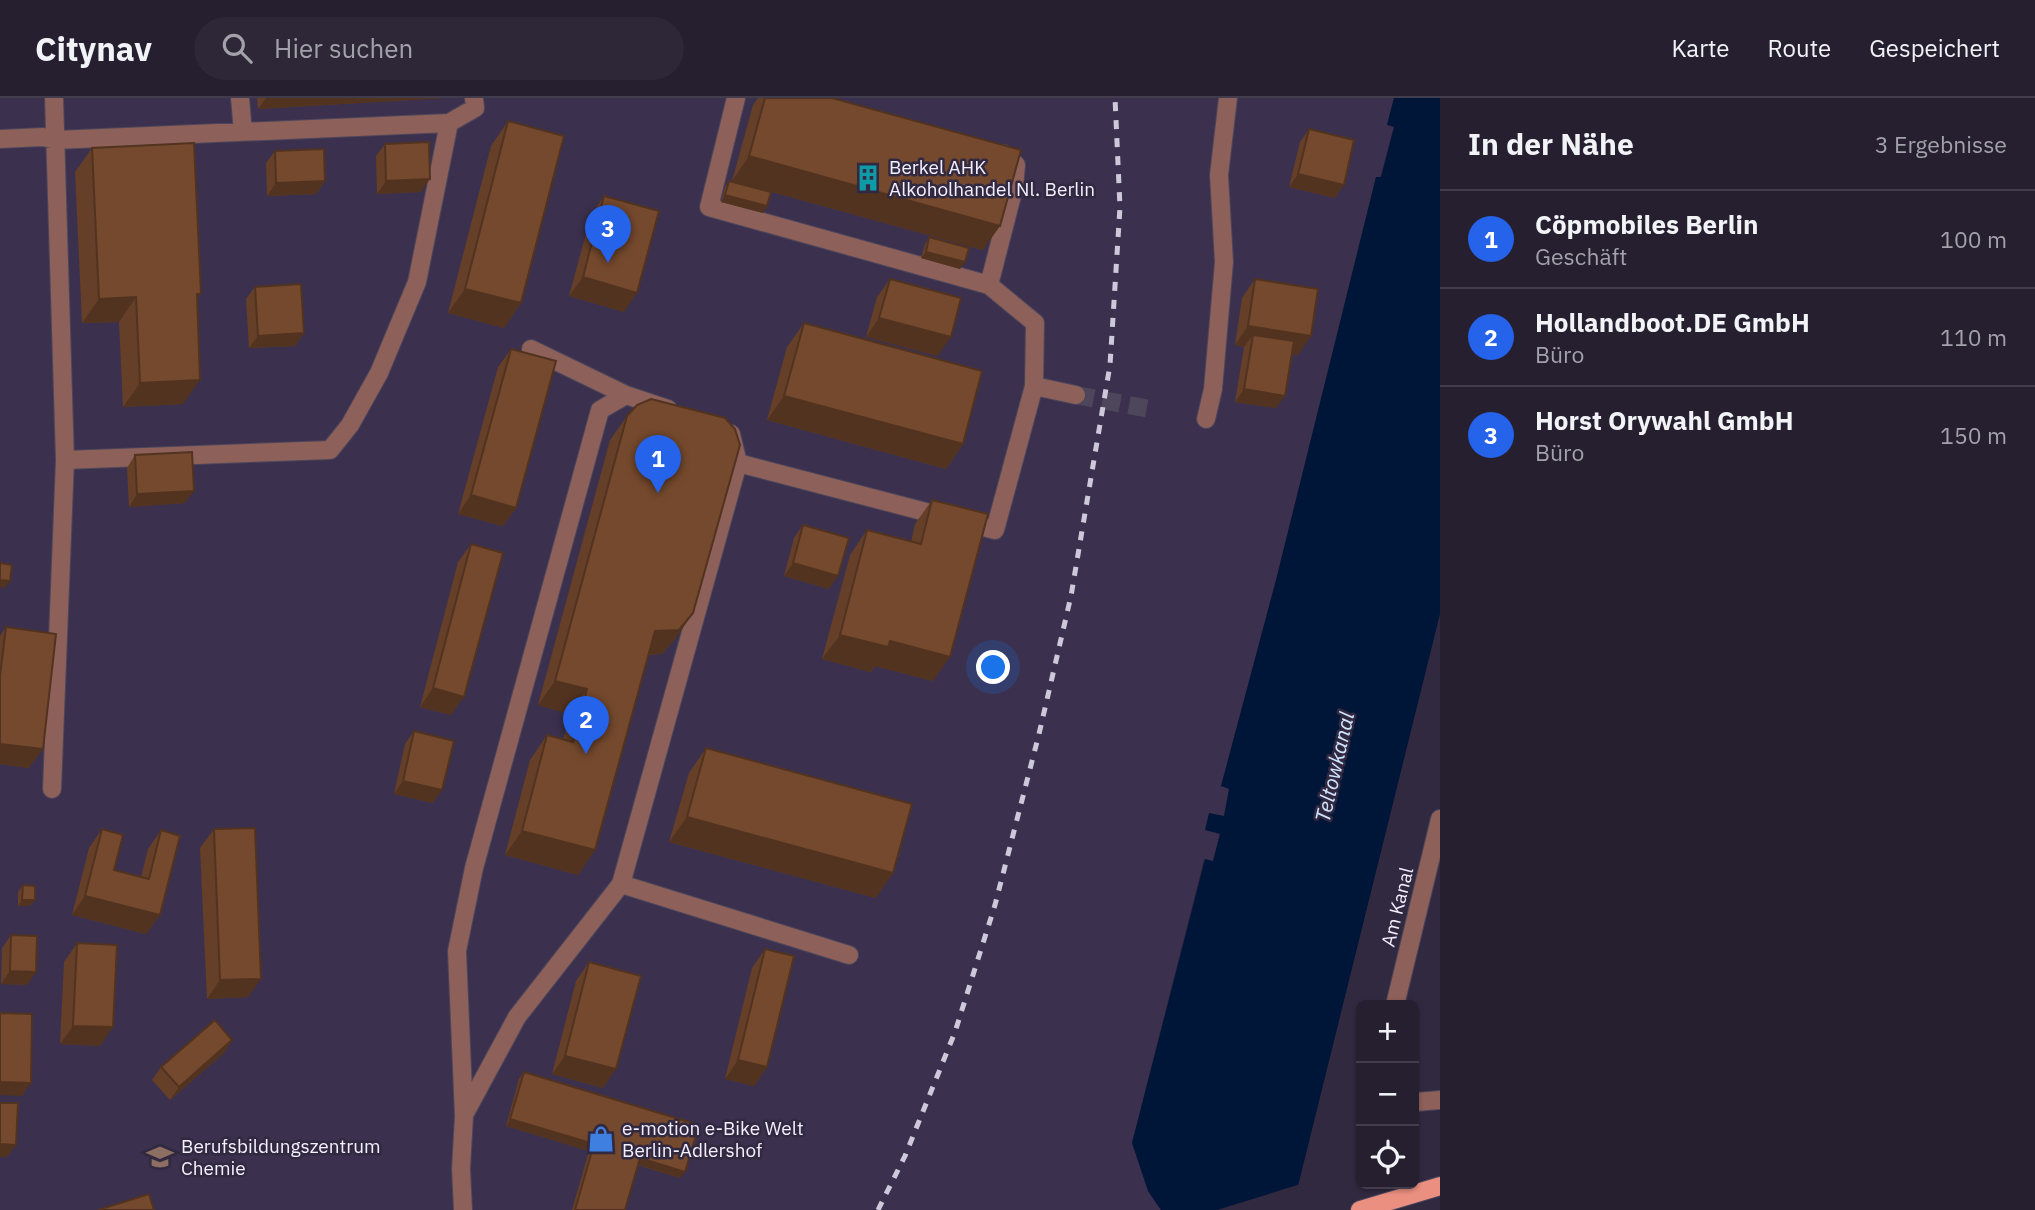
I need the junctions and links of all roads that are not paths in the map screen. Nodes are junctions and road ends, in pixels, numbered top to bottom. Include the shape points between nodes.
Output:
1 (54, 98) edge
2 (240, 98) edge
3 (474, 98) edge
4 (736, 98) edge
5 (1228, 98) edge
6 (450, 124) junction
7 (243, 132) junction
8 (0, 139) edge
9 (56, 140) junction
10 (987, 147) edge
11 (989, 285) junction
12 (531, 349) dead end
13 (1034, 386) junction
14 (626, 395) junction
15 (1076, 395) tunnel mouth
16 (691, 416) edge
17 (1206, 419) dead end
18 (716, 425) edge
19 (65, 460) junction
20 (738, 463) junction
21 (52, 789) dead end
22 (1440, 819) edge
23 (621, 884) junction
24 (849, 955) dead end
25 (1396, 1000) edge
26 (1440, 1100) edge
27 (1419, 1102) edge
28 (464, 1116) junction
29 (1440, 1186) edge
30 (463, 1210) edge
31 (1360, 1210) edge

1 - 9 street
2 - 7 street
3 - 6 street via 475,108
4 - 11 street via 709,207
5 - 17 street via 1219,175 1224,262 1213,389
6 - 7 street
6 - 19 street via 417,282 379,373 330,450
7 - 9 street
8 - 9 street
9 - 19 street
10 - 11 street via 1000,150 1016,165
11 - 13 street via 1035,323
12 - 14 street
13 - 15 street
13 - 20 street via 995,530
14 - 16 street
14 - 28 street via 600,411 474,868 457,951
18 - 20 street via 729,429
19 - 21 street
20 - 23 street
22 - 25 street, Am Kanal
23 - 24 street
23 - 28 street via 516,1017
26 - 27 street
28 - 30 street
29 - 31 main road

